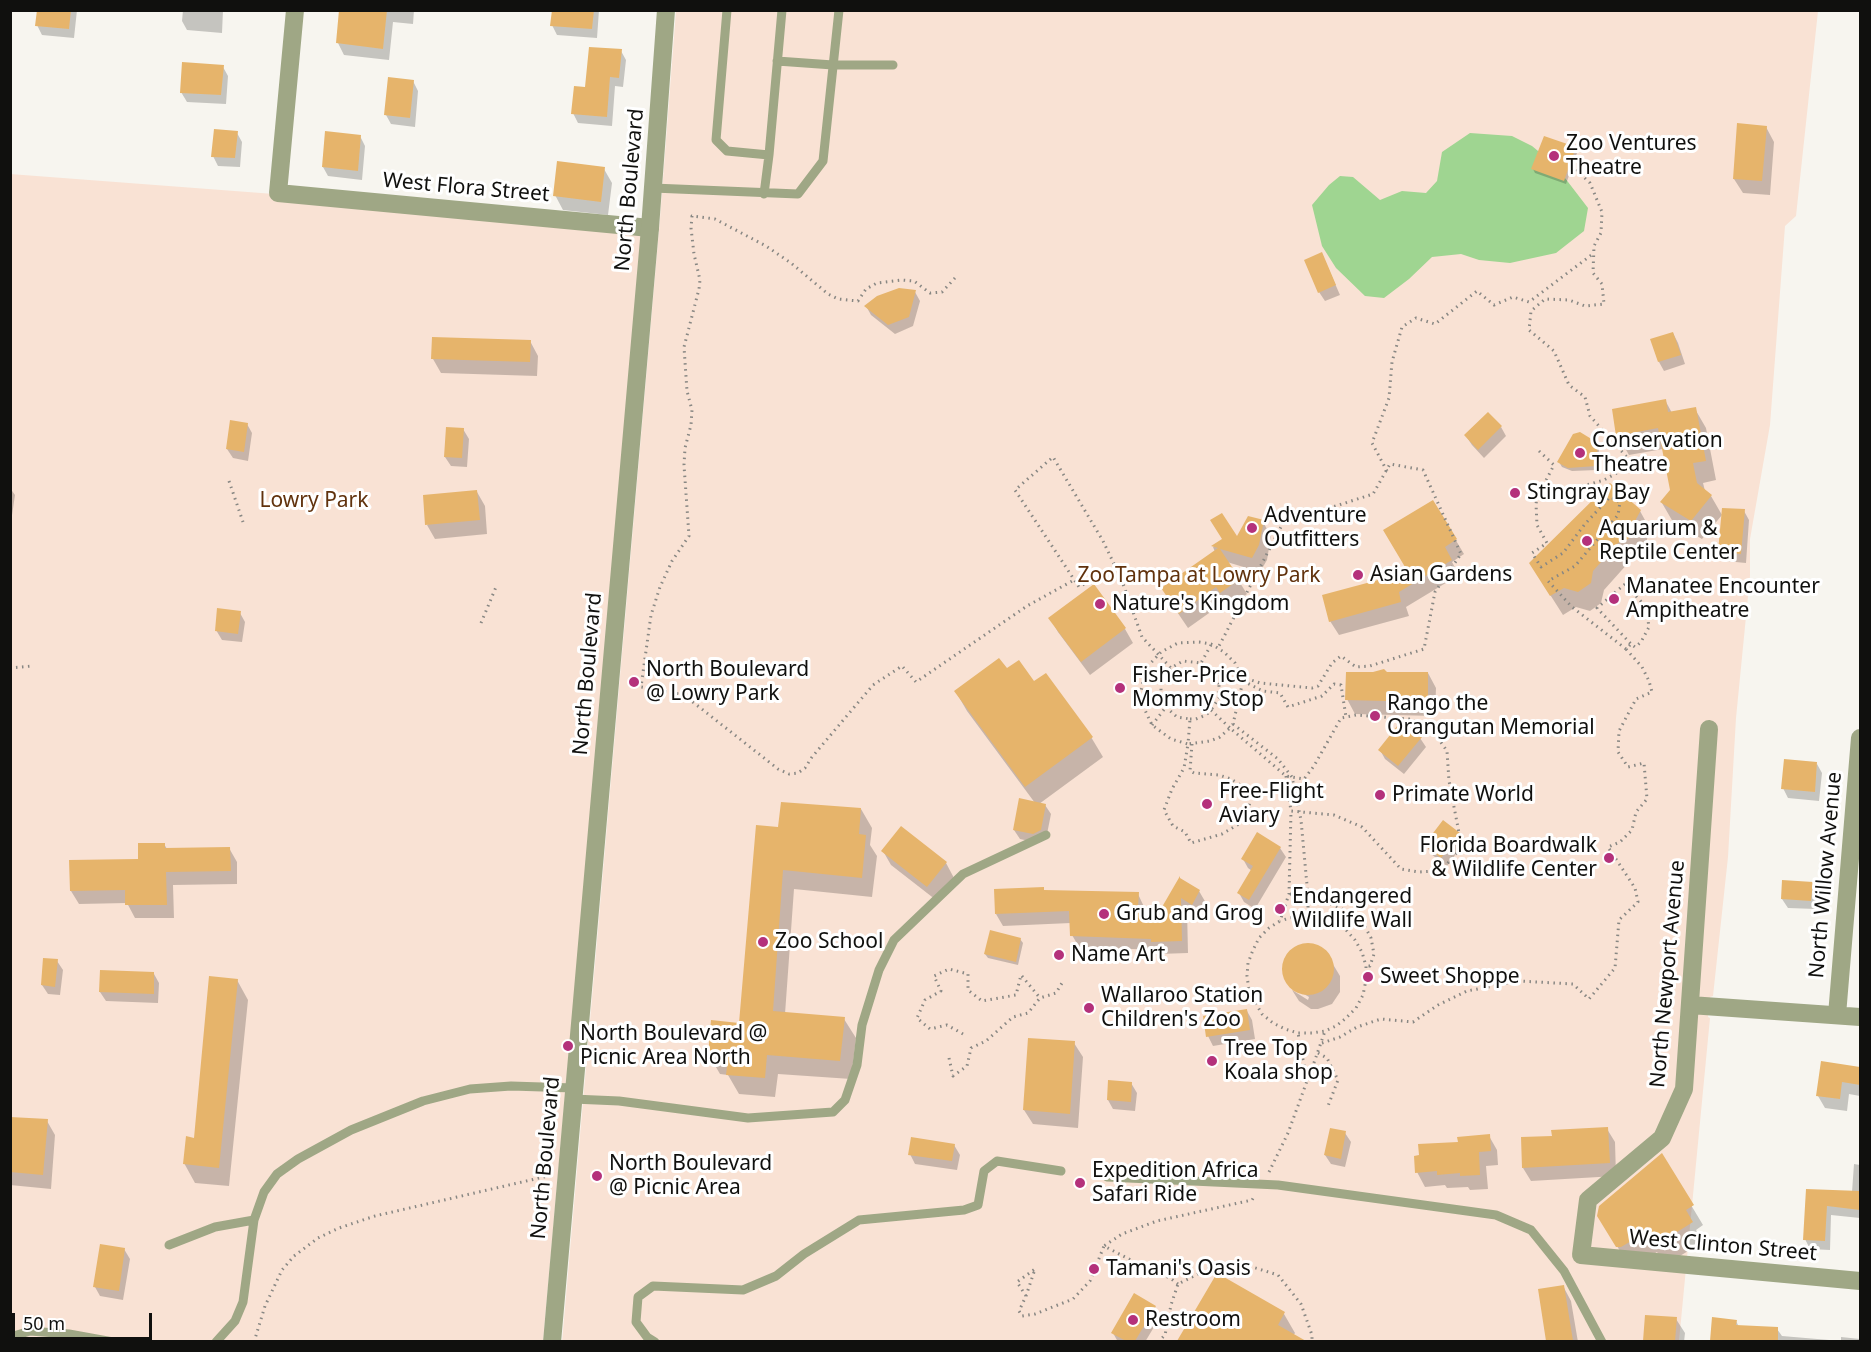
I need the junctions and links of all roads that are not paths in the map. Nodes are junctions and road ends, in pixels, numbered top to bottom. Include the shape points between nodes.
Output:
1 (295, 10) edge
2 (666, 10) edge
3 (727, 10) edge
4 (782, 10) edge
5 (839, 10) edge
6 (777, 62) junction
7 (833, 65) junction
8 (892, 65) dead end
9 (769, 155) junction
10 (652, 188) junction
11 (764, 194) junction
12 (650, 228) junction
13 (1708, 729) dead end
14 (1860, 738) edge
15 (1046, 835) dead end
16 (1690, 1005) junction
17 (1837, 1015) junction
18 (1860, 1017) edge
19 (574, 1094) junction
20 (1061, 1172) dead end
21 (1107, 1177) dead end
22 (254, 1220) junction
23 (169, 1245) dead end
24 (1581, 1255) joint
25 (1860, 1281) edge
26 (10, 1340) edge
27 (222, 1340) edge
28 (113, 1341) edge
29 (552, 1341) edge
30 (655, 1341) edge
31 (1602, 1341) edge

1 - 12 street, West Flora Street via 278,194
2 - 10 street, North Boulevard
3 - 9 lane via 716,140 727,151
4 - 6 lane
5 - 7 lane
6 - 7 lane
6 - 9 lane
7 - 8 lane
7 - 11 lane via 824,161 798,194
9 - 11 lane
10 - 11 lane
10 - 12 street, North Boulevard
12 - 19 street, North Boulevard
13 - 16 street, North Newport Avenue
14 - 17 street, North Willow Avenue
15 - 19 lane via 963,874 894,940 879,970 862,1025 857,1065 845,1101 832,1112 748,1118
16 - 17 street
16 - 24 street, North Newport Avenue via 1684,1089 1662,1138 1588,1200
17 - 18 street
19 - 22 lane via 511,1086 470,1089 423,1101 361,1126 298,1159 277,1174 264,1192
19 - 29 street, North Boulevard
20 - 30 lane via 997,1161 984,1171 978,1205 964,1210 859,1220 813,1247 776,1276 743,1290 653,1286 638,1297 636,1322
21 - 31 lane via 1278,1185 1496,1215 1531,1230 1564,1271
22 - 23 lane via 215,1227
22 - 27 lane via 243,1302
24 - 25 street, West Clinton Street
26 - 28 lane via 30,1330

